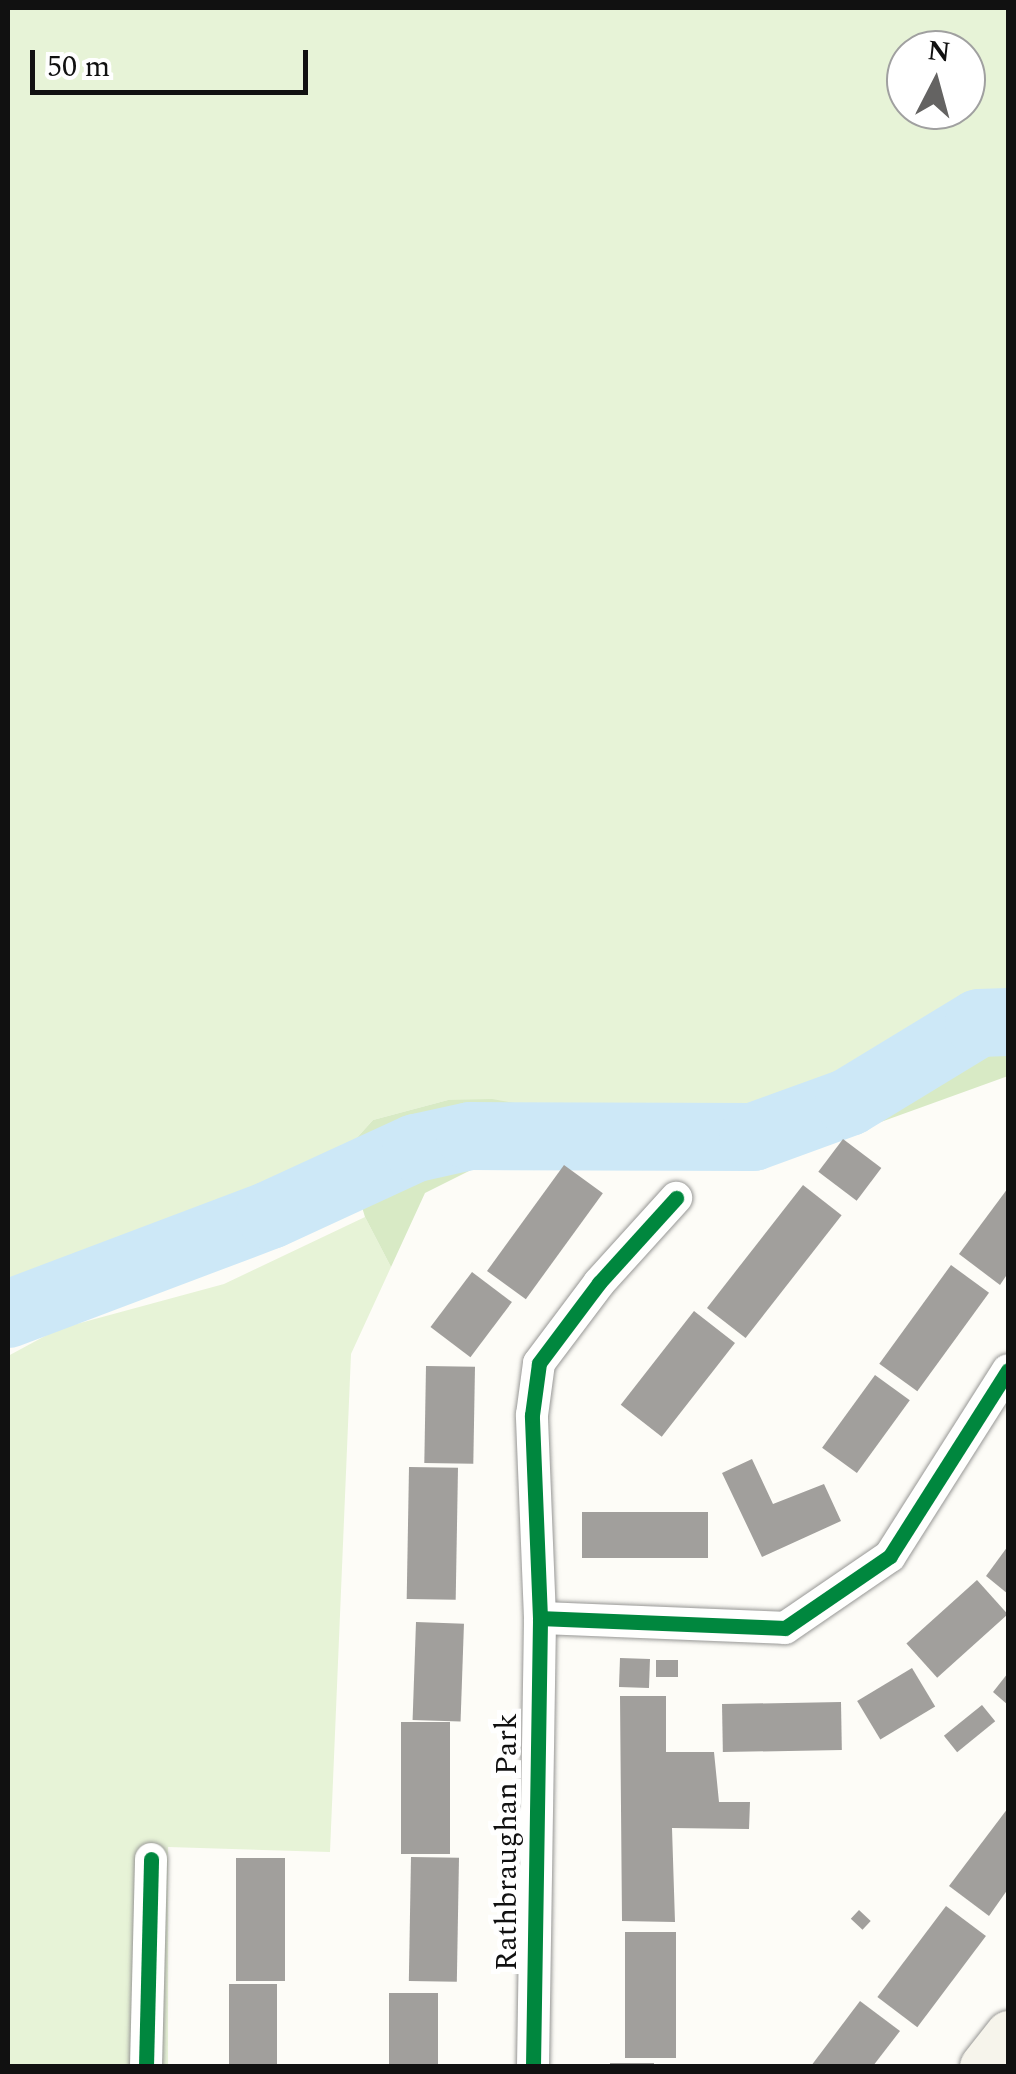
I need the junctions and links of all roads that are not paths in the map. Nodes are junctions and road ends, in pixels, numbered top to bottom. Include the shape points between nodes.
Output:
1 (676, 1198) dead end
2 (1008, 1370) edge
3 (540, 1618) junction
4 (150, 1858) dead end
5 (1008, 2033) edge
6 (146, 2066) edge
7 (533, 2066) edge
8 (982, 2066) edge

1 - 3 street, Rathbraughan Park via 539,1363 532,1415
2 - 3 street via 890,1556 785,1628
3 - 7 street, Rathbraughan Park
4 - 6 street
5 - 8 street

